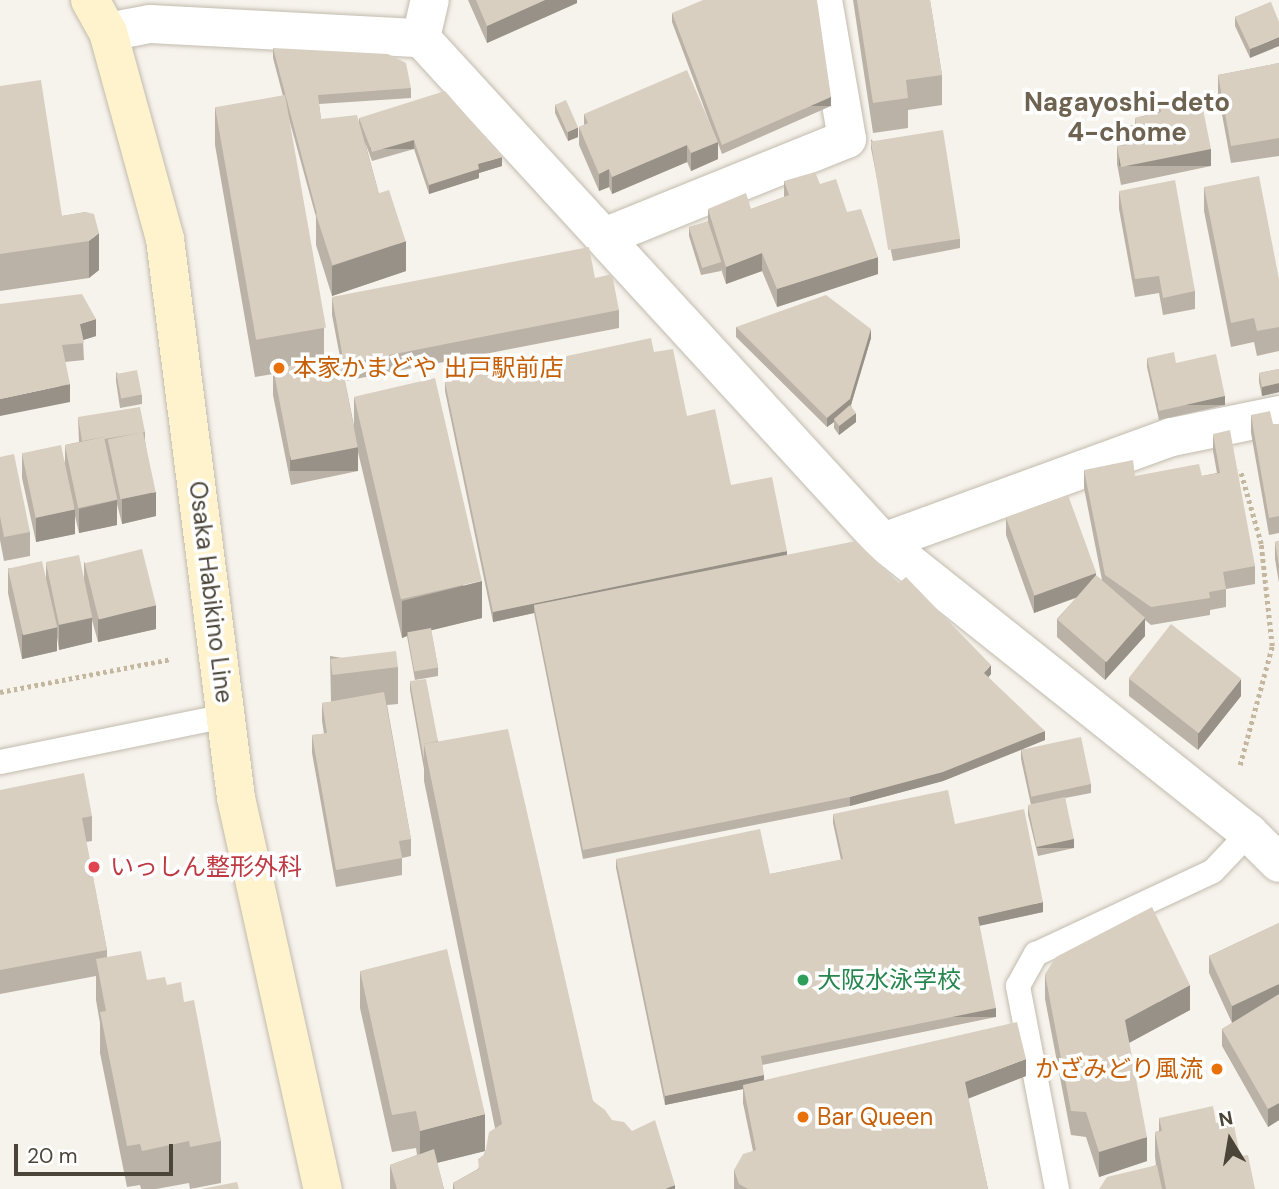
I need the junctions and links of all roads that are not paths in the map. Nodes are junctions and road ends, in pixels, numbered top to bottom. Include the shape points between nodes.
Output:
1 (430, 0) edge
2 (823, 0) edge
3 (99, 16) edge
4 (421, 38) junction
5 (604, 237) junction
6 (1279, 415) edge
7 (883, 542) junction
8 (227, 716) junction
9 (0, 762) edge
10 (1238, 824) junction
11 (1279, 863) edge
12 (323, 1189) edge
13 (1057, 1189) edge

1 - 4 street
2 - 5 street via 847,139
3 - 4 street via 163,24
3 - 8 main road, Osaka Habikino Line via 165,239
4 - 5 street
5 - 7 street
6 - 7 street via 1172,437
7 - 10 street
8 - 9 lane
8 - 12 main road, Osaka Habikino Line via 236,798
10 - 11 street
10 - 13 lane via 1213,871 1036,954 1018,986

